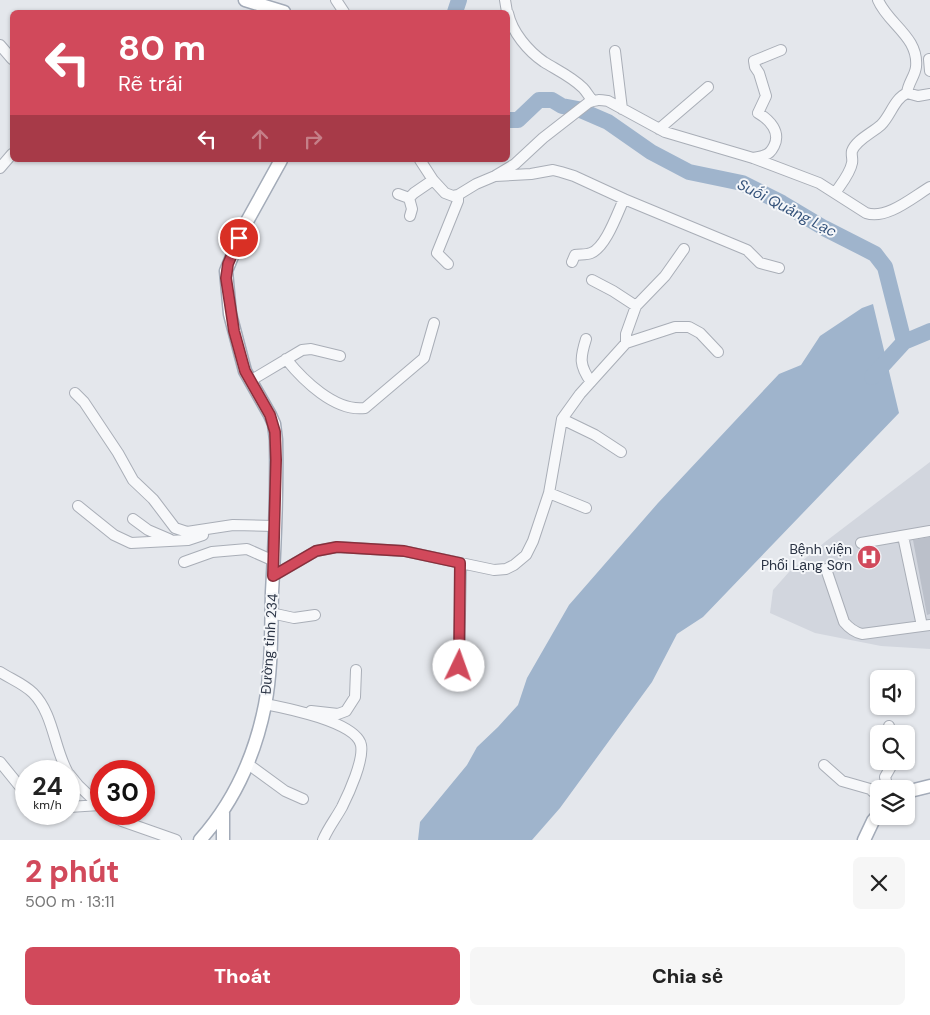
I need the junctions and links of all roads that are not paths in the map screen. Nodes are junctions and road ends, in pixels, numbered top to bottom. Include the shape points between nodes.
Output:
1 (245, 0) edge
2 (878, 0) edge
3 (268, 3) edge
4 (280, 10) edge
5 (510, 24) edge
6 (0, 45) edge
7 (782, 50) dead end
8 (614, 51) dead end
9 (10, 57) edge
10 (929, 59) dead end
11 (930, 71) edge
12 (708, 87) dead end
13 (907, 93) junction
14 (930, 94) edge
15 (590, 102) junction
16 (622, 109) junction
17 (659, 129) junction
18 (10, 156) edge
19 (753, 158) junction
20 (279, 162) edge
21 (421, 162) edge
22 (0, 168) edge
23 (495, 176) junction
24 (432, 180) junction
25 (930, 187) edge
26 (835, 193) junction
27 (398, 194) dead end
28 (458, 195) junction
29 (409, 198) junction
30 (624, 199) junction
31 (410, 216) dead end
32 (684, 249) dead end
33 (572, 262) dead end
34 (448, 264) dead end
35 (779, 268) dead end
36 (592, 280) dead end
37 (636, 306) junction
38 (434, 323) dead end
39 (586, 339) dead end
40 (626, 343) junction
41 (718, 352) dead end
42 (340, 356) dead end
43 (286, 359) junction
44 (250, 381) junction
45 (591, 382) junction
46 (75, 393) dead end
47 (562, 419) junction
48 (621, 452) dead end
49 (549, 493) junction
50 (78, 506) dead end
51 (586, 508) dead end
52 (134, 519) dead end
53 (274, 526) junction
54 (218, 528) junction
55 (930, 531) edge
56 (903, 536) junction
57 (175, 541) junction
58 (862, 543) dead end
59 (274, 561) junction
60 (184, 562) dead end
61 (460, 563) junction
62 (826, 569) dead end
63 (273, 576) junction
64 (271, 613) junction
65 (316, 615) dead end
66 (926, 625) edge
67 (459, 666) dead end
68 (356, 670) dead end
69 (0, 672) edge
70 (265, 704) junction
71 (295, 710) junction
72 (61, 760) edge
73 (0, 762) edge
74 (248, 764) junction
75 (824, 765) dead end
76 (15, 780) edge
77 (930, 786) edge
78 (80, 787) edge
79 (870, 789) edge
80 (915, 790) edge
81 (90, 796) edge
82 (303, 799) dead end
83 (223, 813) junction
84 (133, 825) edge
85 (872, 825) edge
86 (176, 840) edge
87 (200, 840) edge
88 (223, 840) edge
89 (323, 840) edge
90 (864, 840) edge

1 - 3 main road
2 - 13 street via 913,48 916,66
3 - 4 main road
5 - 15 street via 543,61 583,88
6 - 9 street
7 - 19 street via 754,61 766,96 758,113 773,125 776,138 770,152
8 - 16 street
10 - 11 street
12 - 17 street
13 - 14 street via 918,96
13 - 26 street via 852,151 848,174
15 - 16 street via 608,102
15 - 23 street via 515,164
16 - 17 street
17 - 19 street
18 - 22 street
19 - 26 street via 819,183
20 - 44 main road, Đường tỉnh 234 via 245,225 226,271 230,314
21 - 24 street
23 - 28 street
23 - 30 street via 552,170 574,176
24 - 28 street via 445,193
24 - 29 street
25 - 26 street via 887,213 874,215
27 - 29 street
28 - 34 street via 437,253
29 - 31 street
30 - 33 street via 599,248 593,253 575,255
30 - 35 street via 747,250 760,264
32 - 37 street via 665,276
36 - 37 street
37 - 40 street
38 - 43 street via 424,358 365,408 353,408 327,397 309,385
39 - 45 street via 581,361
40 - 41 street via 675,327 689,327 700,333
40 - 45 street
42 - 43 street via 307,349
43 - 44 street
44 - 53 main road, Đường tỉnh 234 via 268,409 275,432
45 - 47 street
46 - 54 street via 118,453 132,480 175,528 188,532
47 - 48 street
47 - 49 street
49 - 51 street
49 - 61 street via 526,556 506,569 494,570
50 - 57 street via 125,541 137,544
52 - 57 street via 148,530
53 - 54 street
53 - 59 main road, Đường tỉnh 234
54 - 57 street via 188,540
55 - 56 street
56 - 58 street
56 - 66 street
59 - 60 street via 247,549 212,552
59 - 63 main road, Đường tỉnh 234
61 - 63 street via 404,551 337,547 316,551
61 - 67 street
62 - 66 street via 844,622 856,632 862,634
63 - 64 main road, Đường tỉnh 234
64 - 65 street via 294,618
64 - 70 main road, Đường tỉnh 234
68 - 71 street via 355,696 346,711 338,714
69 - 72 street via 23,685 41,704
70 - 71 street
70 - 74 main road, Đường tỉnh 234
71 - 89 street via 346,728 361,744 359,766
73 - 76 street
74 - 82 street via 285,791
74 - 83 main road, Đường tỉnh 234
75 - 79 street via 842,781
77 - 80 main road
78 - 81 street
83 - 87 main road
83 - 88 main road
84 - 86 street
85 - 90 main road

